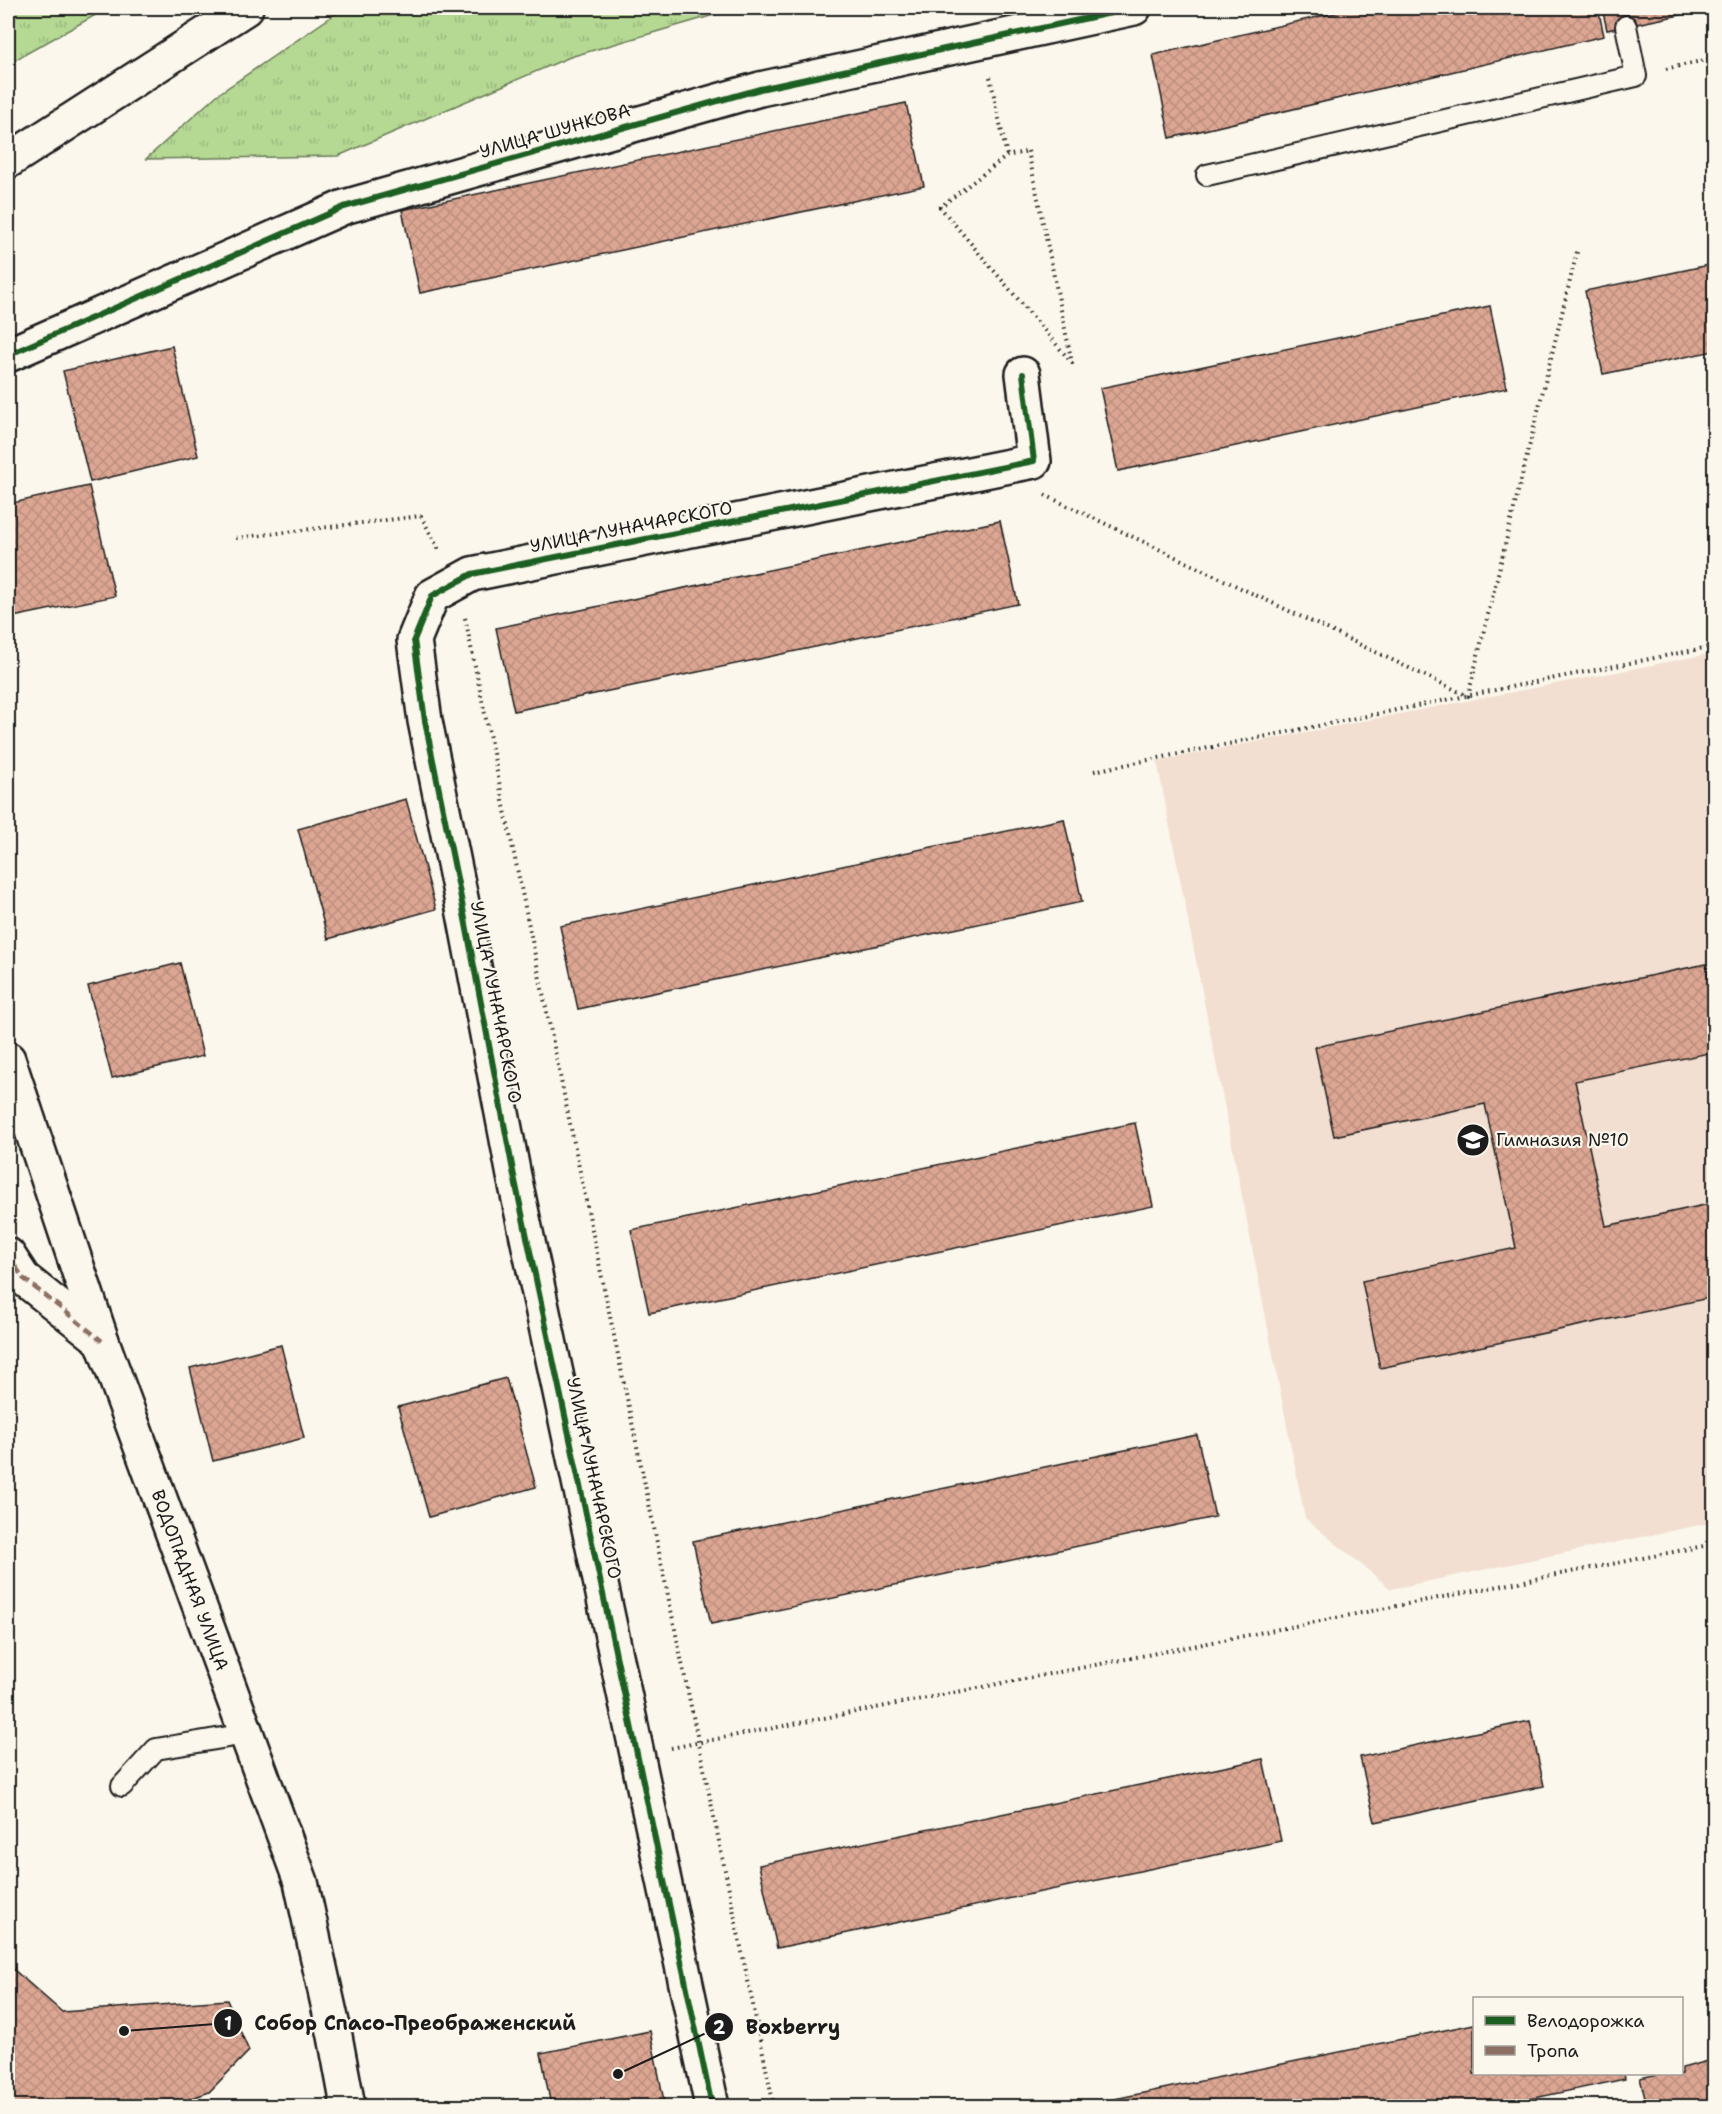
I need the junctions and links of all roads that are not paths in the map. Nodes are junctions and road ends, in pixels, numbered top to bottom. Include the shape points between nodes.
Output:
1 (246, 8) edge
2 (1134, 8) edge
3 (1626, 26) dead end
4 (8, 161) edge
5 (1207, 175) dead end
6 (8, 355) edge
7 (1023, 374) dead end
8 (8, 1059) edge
9 (8, 1256) edge
10 (102, 1341) junction
11 (246, 1734) junction
12 (122, 1786) dead end
13 (348, 2106) edge
14 (712, 2106) edge

1 - 4 street
2 - 6 street, УЛИЦА ШУНКОВА via 760,89 344,207
3 - 5 lane via 1636,76
7 - 14 street, УЛИЦА ЛУНАЧАРСКОГО via 1034,461 472,574 432,596 414,640 425,721 514,1176
8 - 10 street, ВОДОПАДНАЯ УЛИЦА
9 - 10 street via 23,1278
10 - 11 street, ВОДОПАДНАЯ УЛИЦА
11 - 12 lane via 156,1749
11 - 13 street, ВОДОПАДНАЯ УЛИЦА via 301,1882

